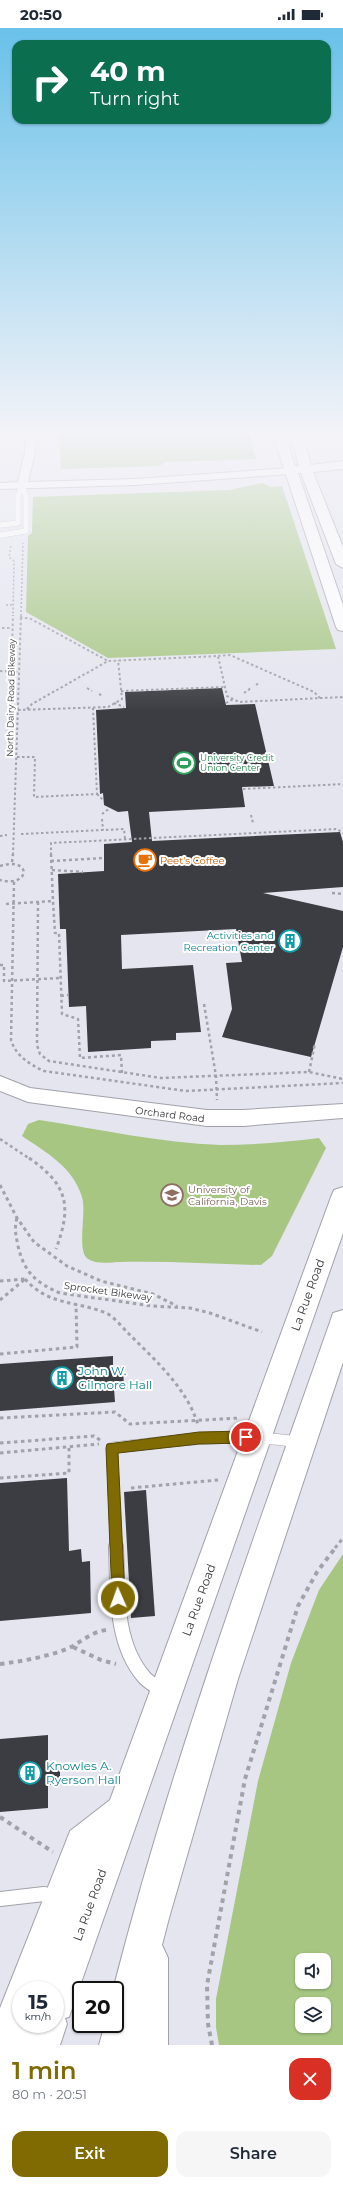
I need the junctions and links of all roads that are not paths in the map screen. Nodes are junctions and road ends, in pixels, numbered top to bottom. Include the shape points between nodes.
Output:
1 (26, 523) edge
2 (308, 523) edge
3 (327, 523) edge
4 (3, 534) edge
5 (343, 564) edge
6 (343, 627) edge
7 (0, 1083) edge
8 (343, 1111) edge
9 (343, 1197) edge
10 (343, 1322) edge
11 (249, 1427) junction
12 (302, 1443) junction
13 (166, 1693) junction
14 (122, 1812) junction
15 (0, 1898) edge
16 (61, 1900) junction
17 (150, 1918) junction
18 (30, 1981) edge
19 (63, 1981) edge
20 (12, 2029) edge
21 (45, 2033) edge
22 (6, 2045) edge
23 (40, 2045) edge
24 (119, 2045) edge
25 (148, 2045) edge

1 - 4 lane via 26,531 23,533
2 - 6 main road
3 - 5 main road
7 - 8 street, Orchard Road via 36,1096 207,1118
9 - 11 main road, La Rue Road
10 - 12 main road
11 - 12 lane
11 - 13 main road, La Rue Road
11 - 13 lane via 199,1438 112,1448 120,1628 126,1646 144,1677
12 - 17 main road via 221,1679
13 - 14 main road, La Rue Road
14 - 16 main road via 83,1844
14 - 19 main road, La Rue Road
15 - 16 lane via 44,1894
16 - 18 main road
17 - 24 main road
17 - 25 main road
20 - 22 main road
21 - 23 main road

